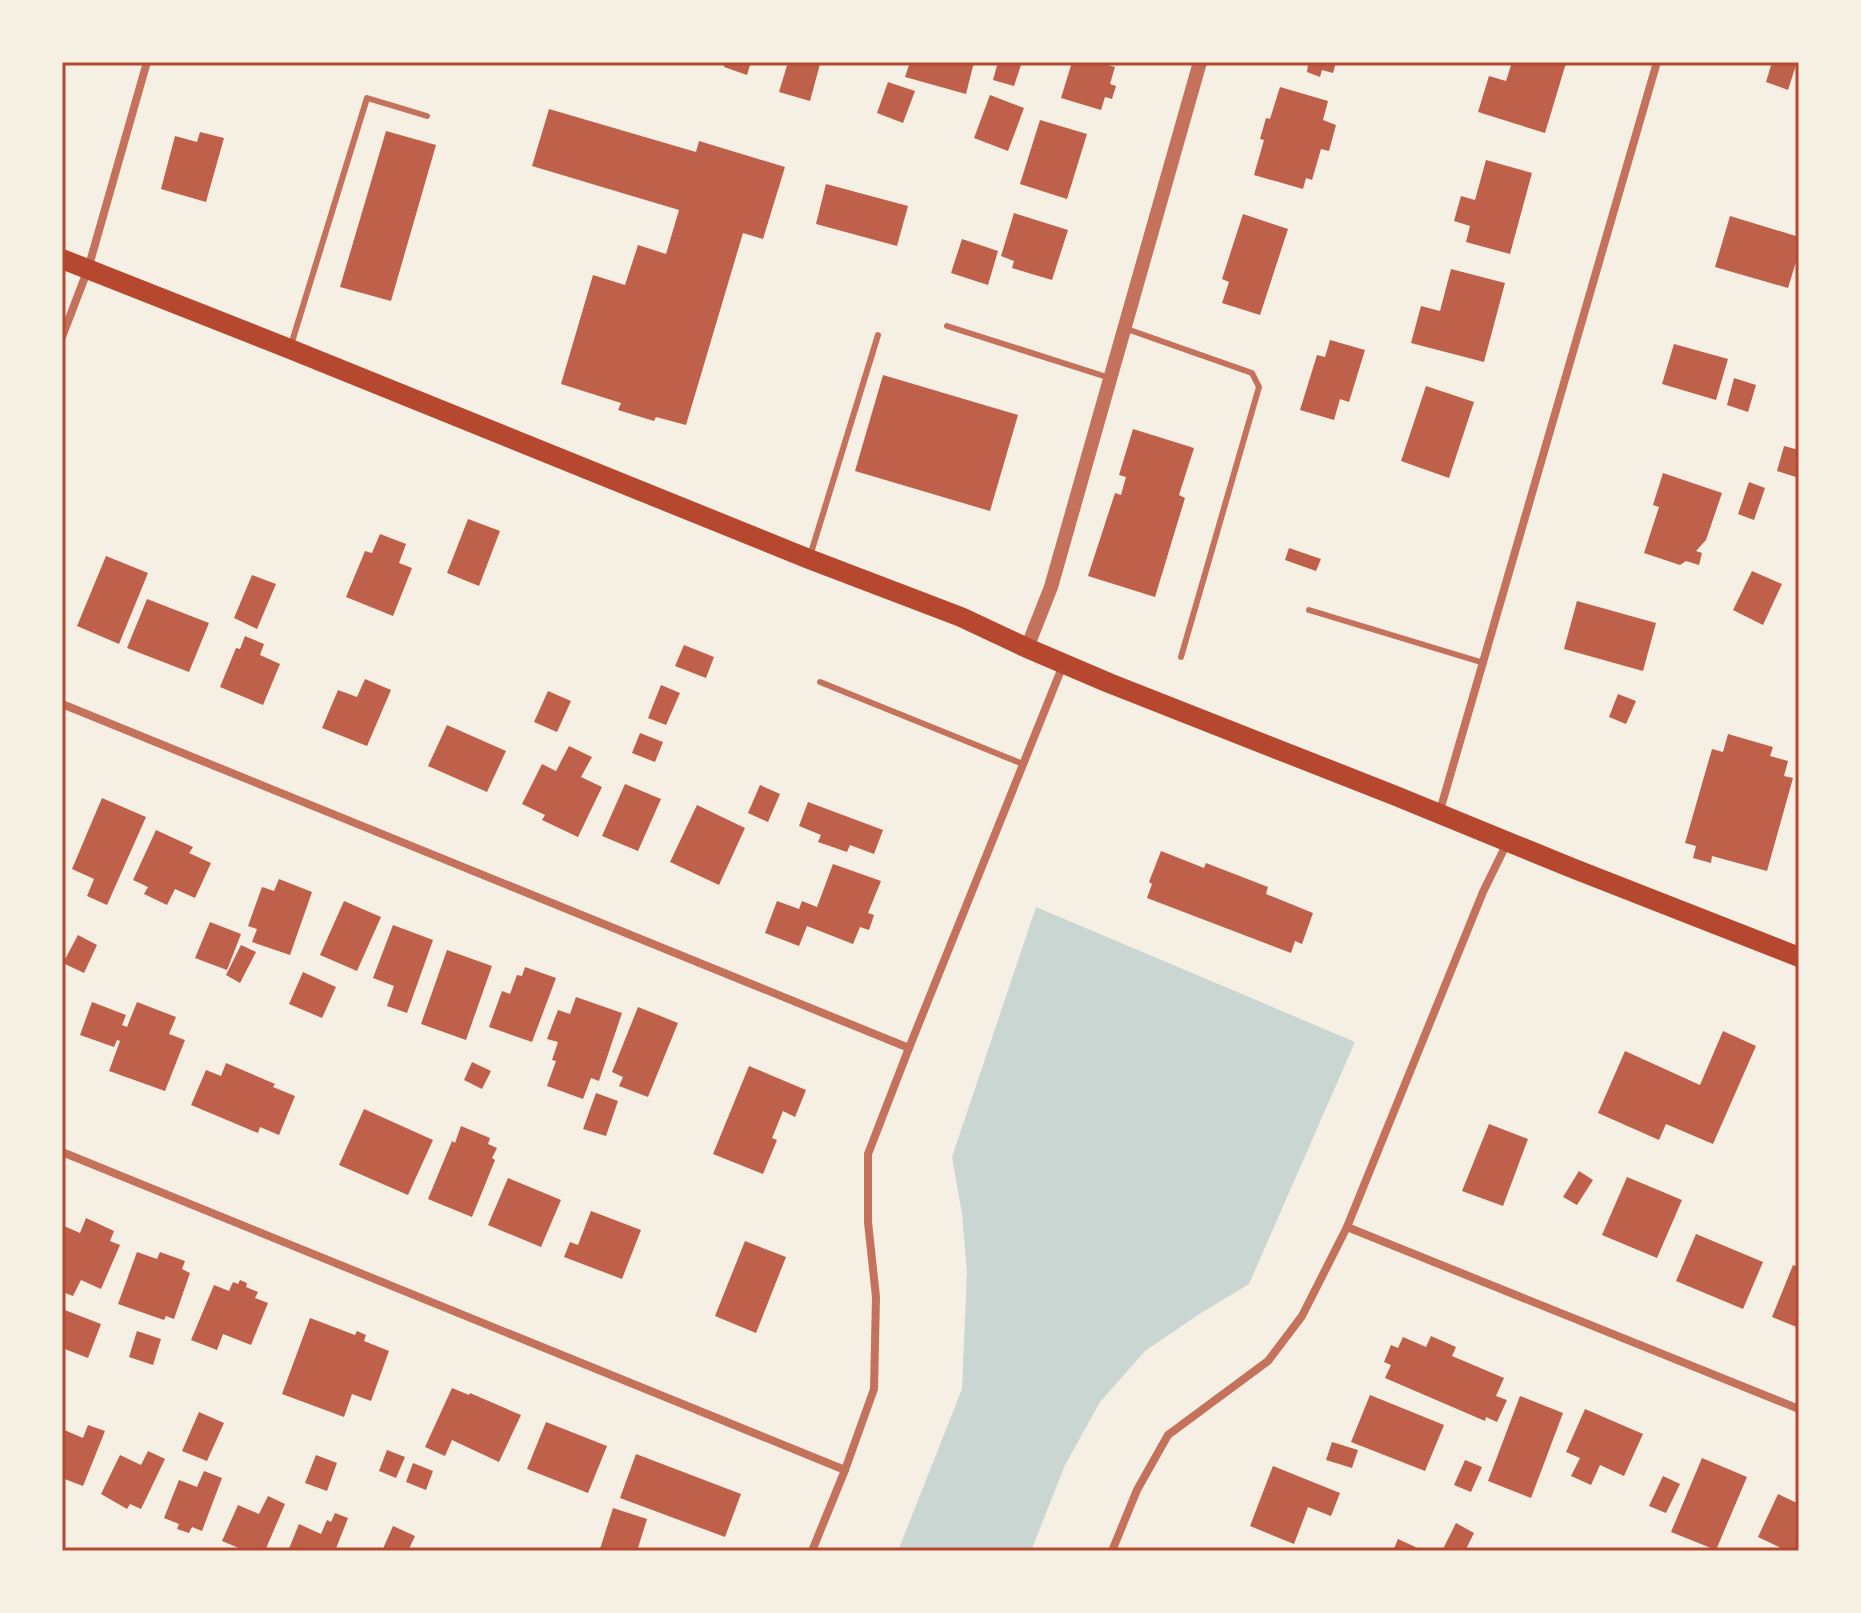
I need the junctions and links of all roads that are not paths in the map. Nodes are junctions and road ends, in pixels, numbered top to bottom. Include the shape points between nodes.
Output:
1 (147, 62) edge
2 (1200, 62) edge
3 (1657, 62) edge
4 (427, 116) dead end
5 (62, 259) edge
6 (88, 269) junction
7 (947, 326) dead end
8 (1124, 328) junction
9 (878, 335) dead end
10 (62, 337) edge
11 (290, 349) junction
12 (1110, 378) junction
13 (809, 559) junction
14 (1309, 610) dead end
15 (1027, 648) junction
16 (1181, 657) dead end
17 (1484, 663) junction
18 (1063, 664) junction
19 (820, 682) dead end
20 (62, 704) edge
21 (1023, 764) junction
22 (1439, 814) junction
23 (1508, 843) junction
24 (1799, 957) edge
25 (909, 1048) junction
26 (62, 1152) edge
27 (1347, 1227) junction
28 (1799, 1409) edge
29 (845, 1470) junction
30 (812, 1551) edge
31 (1112, 1551) edge

1 - 6 street
2 - 8 street
3 - 17 street
4 - 11 lane via 367,98
5 - 6 main road
6 - 10 street
6 - 11 main road
7 - 12 lane
8 - 12 street
8 - 16 lane via 1252,373 1259,387
9 - 13 lane
11 - 13 main road
12 - 15 street via 1051,587
13 - 15 main road
14 - 17 lane
15 - 18 main road
17 - 22 street
18 - 21 street
18 - 22 main road
19 - 21 lane
20 - 25 street
21 - 25 street
22 - 23 main road
23 - 24 main road
23 - 27 street via 1483,892
25 - 29 street via 868,1154 876,1297 874,1389
26 - 29 street
27 - 28 street
27 - 31 street via 1302,1316 1268,1361 1168,1435 1137,1490
29 - 30 street

